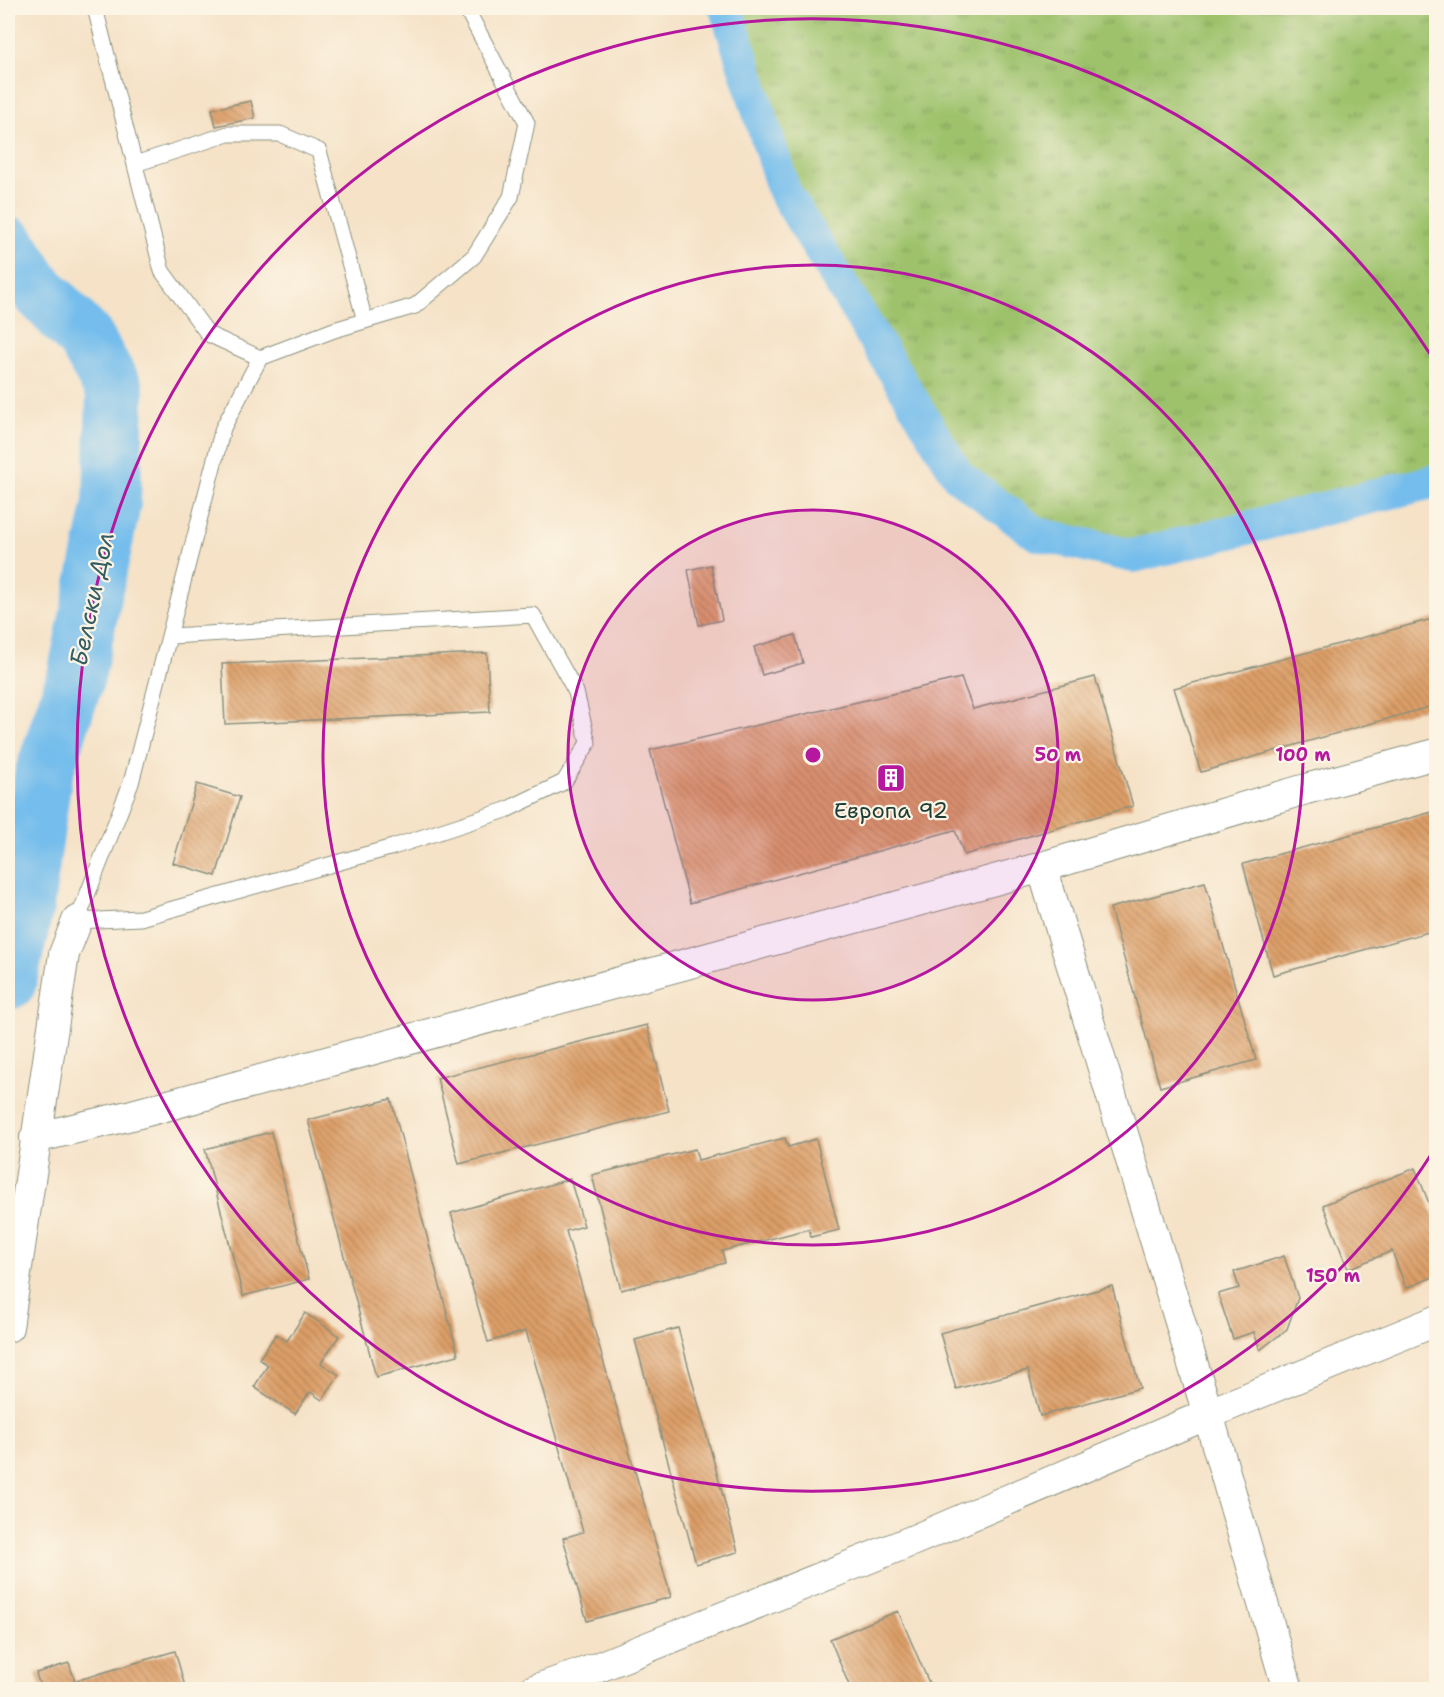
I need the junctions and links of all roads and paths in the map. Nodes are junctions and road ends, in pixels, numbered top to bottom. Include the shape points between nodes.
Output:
1 (95, 8) edge
2 (466, 8) edge
3 (135, 165) junction
4 (365, 321) junction
5 (260, 358) junction
6 (171, 636) junction
7 (1437, 754) edge
8 (1042, 867) junction
9 (77, 921) junction
10 (35, 1138) junction
11 (1437, 1321) edge
12 (8, 1327) edge
13 (1208, 1414) junction
14 (534, 1689) edge
15 (1288, 1689) edge

1 - 3 lane
2 - 4 lane via 526,123 512,197 474,256 416,306
3 - 4 lane via 228,134 280,134 319,152
3 - 5 lane via 162,271 208,334
4 - 5 lane
5 - 6 lane via 223,428
6 - 9 lane via 131,783
6 - 9 lane via 533,615 576,692 588,743 564,782 506,810 393,847 141,918
7 - 8 street
8 - 10 street via 230,1089
8 - 13 street
9 - 10 street via 64,954
10 - 12 street
11 - 13 street
13 - 14 street via 914,1540 589,1671
13 - 15 street

